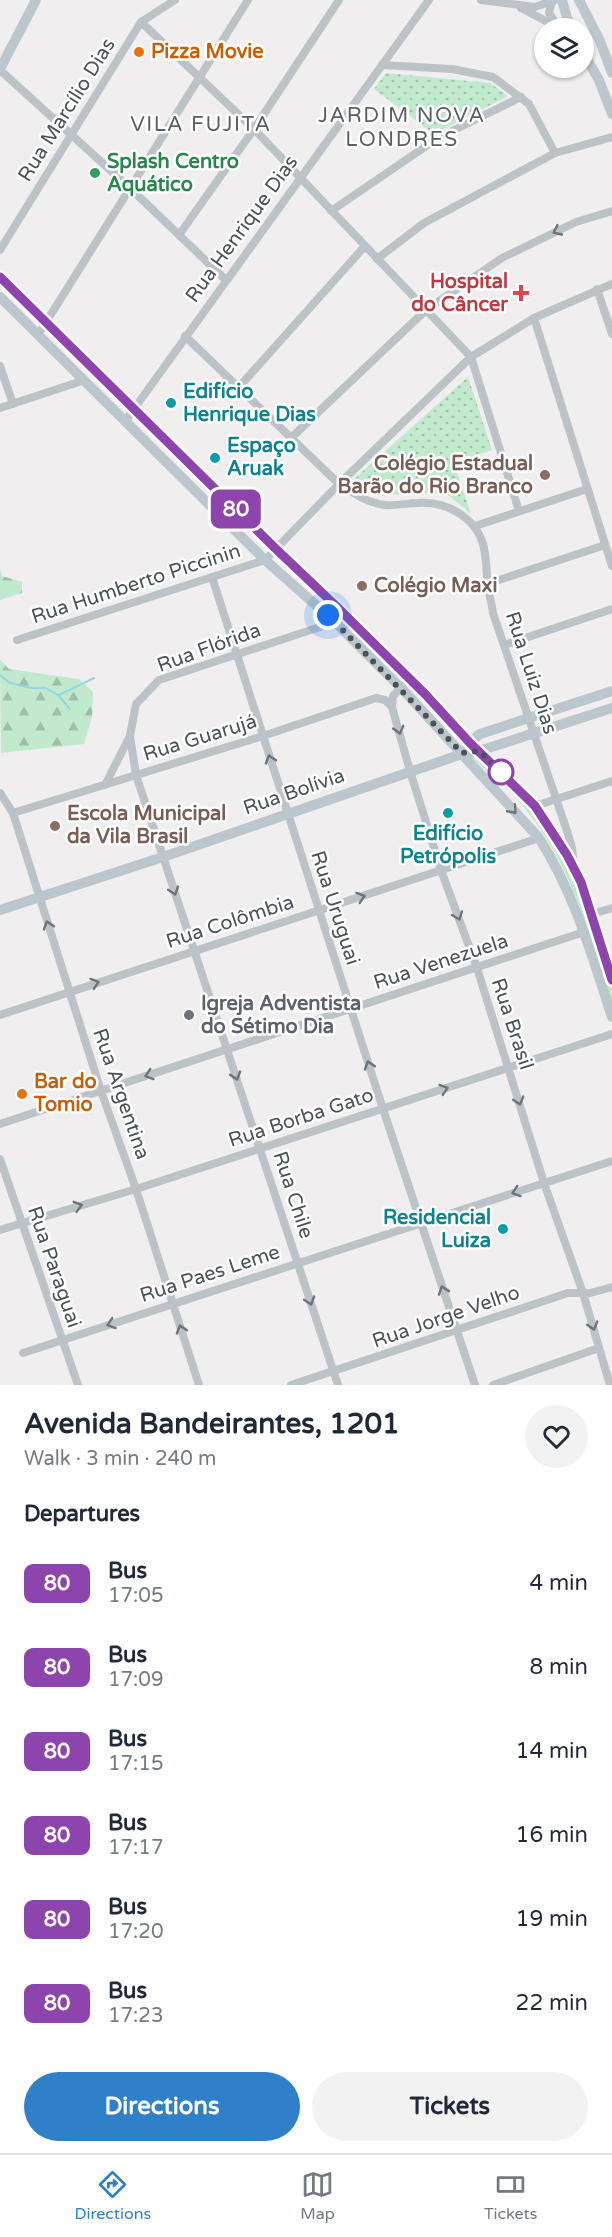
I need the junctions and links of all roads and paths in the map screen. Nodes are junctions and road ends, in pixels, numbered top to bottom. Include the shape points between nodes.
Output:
1 (36, 0) edge
2 (175, 0) edge
3 (248, 0) edge
4 (339, 0) edge
5 (429, 0) edge
6 (481, 0) edge
7 (556, 0) edge
8 (578, 1) edge
9 (517, 6) junction
10 (540, 18) edge
11 (551, 18) edge
12 (565, 18) edge
13 (141, 22) junction
14 (382, 66) junction
15 (0, 69) edge
16 (594, 72) edge
17 (612, 73) edge
18 (200, 77) junction
19 (521, 97) junction
20 (612, 114) edge
21 (254, 129) junction
22 (71, 136) junction
23 (612, 137) edge
24 (555, 153) junction
25 (300, 178) junction
26 (130, 188) junction
27 (331, 211) junction
28 (612, 211) edge
29 (179, 235) junction
30 (365, 246) junction
31 (0, 250) edge
32 (377, 259) junction
33 (0, 277) edge
34 (226, 280) junction
35 (612, 284) edge
36 (597, 289) junction
37 (0, 297) edge
38 (426, 310) junction
39 (534, 318) junction
40 (46, 322) junction
41 (612, 334) edge
42 (38, 335) junction
43 (185, 336) junction
44 (57, 353) junction
45 (82, 357) junction
46 (471, 357) junction
47 (0, 366) edge
48 (85, 380) junction
49 (239, 387) junction
50 (13, 404) junction
51 (0, 408) edge
52 (134, 408) junction
53 (126, 420) junction
54 (291, 438) junction
55 (174, 469) junction
56 (339, 484) junction
57 (214, 487) junction
58 (586, 489) junction
59 (519, 511) junction
60 (475, 526) junction
61 (605, 545) junction
62 (276, 549) junction
63 (265, 560) junction
64 (612, 566) edge
65 (212, 577) junction
66 (487, 584) junction
67 (340, 609) junction
68 (612, 609) edge
69 (331, 619) junction
70 (17, 640) dead end
71 (504, 645) junction
72 (236, 655) junction
73 (409, 679) junction
74 (400, 688) junction
75 (612, 691) edge
76 (392, 707) junction
77 (612, 708) edge
78 (528, 718) junction
79 (533, 734) junction
80 (130, 736) junction
81 (263, 736) junction
82 (470, 743) junction
83 (479, 751) junction
84 (462, 753) junction
85 (410, 771) junction
86 (136, 775) junction
87 (612, 781) edge
88 (105, 785) junction
89 (0, 793) edge
90 (556, 799) junction
91 (535, 806) junction
92 (13, 813) junction
93 (287, 813) junction
94 (539, 838) junction
95 (163, 857) junction
96 (574, 868) junction
97 (441, 870) junction
98 (39, 897) junction
99 (612, 908) edge
100 (0, 909) edge
101 (319, 910) junction
102 (592, 914) junction
103 (584, 932) junction
104 (194, 950) junction
105 (477, 968) junction
106 (612, 980) edge
107 (70, 991) junction
108 (351, 1009) junction
109 (0, 1015) edge
110 (612, 1017) edge
111 (612, 1034) edge
112 (227, 1050) junction
113 (509, 1068) junction
114 (101, 1091) junction
115 (383, 1109) junction
116 (0, 1124) edge
117 (260, 1149) junction
118 (0, 1160) edge
119 (612, 1161) edge
120 (544, 1183) junction
121 (136, 1190) junction
122 (22, 1223) junction
123 (421, 1223) junction
124 (0, 1230) edge
125 (298, 1263) junction
126 (612, 1287) edge
127 (583, 1293) junction
128 (173, 1304) junction
129 (457, 1331) junction
130 (61, 1340) junction
131 (599, 1348) junction
132 (23, 1353) dead end
133 (334, 1372) junction
134 (78, 1385) edge
135 (199, 1385) edge
136 (291, 1385) edge
137 (338, 1385) edge
138 (476, 1385) edge
139 (493, 1385) edge
140 (610, 1385) edge

1 - 15 main road
2 - 13 street, Rua Marcílio Dias
3 - 18 street
4 - 21 street
5 - 14 street, Rua Henrique Dias
6 - 9 street
7 - 9 street via 535,7
7 - 11 street via 549,13
7 - 12 main road
8 - 17 main road
9 - 10 street
13 - 18 street
13 - 22 street, Rua Marcílio Dias
14 - 19 street via 452,69 493,76
14 - 25 street, Rua Henrique Dias
15 - 22 street
16 - 20 main road
18 - 21 street
18 - 26 street
19 - 24 street via 529,104
19 - 27 street via 438,138
21 - 25 street
21 - 29 street
22 - 26 street
22 - 31 street, Rua Marcílio Dias
23 - 24 street
24 - 32 street via 424,223
25 - 27 street
25 - 34 street, Rua Henrique Dias
26 - 29 street
26 - 40 street
27 - 30 street
28 -> 38 street via 576,222 502,258
29 - 34 street
30 - 32 street
30 - 49 street
32 - 38 street
33 - 40 main road
34 - 43 street, Rua Henrique Dias
35 - 36 street
36 - 39 street
36 - 41 street
37 - 42 main road
38 - 46 street
38 - 54 street
39 - 46 street
39 - 58 street
40 - 42 street
40 - 45 main road
42 - 44 main road
43 - 49 street
43 - 52 street, Rua Henrique Dias
44 - 45 main road via 67,349
44 - 48 main road
45 - 52 main road
46 - 56 street
46 - 59 street
47 - 50 street
48 - 50 street
48 - 53 main road
49 - 54 street
50 - 51 street
52 - 53 street, Rua Henrique Dias
52 - 57 main road
53 - 55 main road
54 - 56 street
55 - 57 main road via 204,491
55 - 63 main road
56 - 60 street via 358,497 384,505 420,502 444,506
56 - 62 street
57 - 62 main road
58 - 59 street
58 - 61 street
59 - 60 street
60 - 66 street, Rua Luiz Dias via 488,568
61 - 64 street
61 - 66 street
62 - 63 street
62 - 67 main road
63 - 65 street, Rua Humberto Piccinin
63 - 69 main road
65 - 70 street, Rua Humberto Piccinin
65 - 72 street, Rua Uruguai
66 - 71 street, Rua Luiz Dias
67 - 69 main road via 330,609
67 - 73 main road
68 - 71 street
69 - 72 street, Rua Flórida via 320,627
69 - 74 main road
71 - 78 street, Rua Luiz Dias
72 - 80 street, Rua Flórida via 159,680 136,704
72 - 81 street, Rua Uruguai
73 - 74 street
73 - 82 main road
74 - 76 street via 393,696
74 - 84 main road
75 - 78 main road
76 - 81 street, Rua Guarujá via 376,698
76 -> 85 street, Rua Brasil
77 - 79 main road, Rua Bolívia
78 - 79 street, Rua Luiz Dias
78 - 82 main road via 483,733
79 - 83 main road, Rua Bolívia
79 - 90 street, Rua Luiz Dias
80 - 86 street, Rua Flórida
80 - 88 street
81 - 86 street, Rua Guarujá
93 -> 81 street, Rua Uruguai
82 - 83 main road
82 - 84 main road
83 - 84 main road, Rua Bolívia
83 - 91 main road
84 - 85 main road, Rua Bolívia
84 -> 94 main road
85 - 93 main road, Rua Bolívia
85 - 97 street, Rua Brasil
86 - 88 street, Rua Guarujá
86 - 95 street, Rua Chile
87 - 90 street
88 - 92 street, Rua Guarujá
89 - 92 street, Rua Argentina
90 - 91 street
90 - 96 street, Rua Luiz Dias via 572,848
91 - 96 main road
92 - 98 street, Rua Argentina
93 - 95 main road, Rua Bolívia
93 - 101 street, Rua Uruguai
94 - 97 street, Rua Colômbia
94 - 103 main road via 550,854
95 - 98 main road, Rua Bolívia
95 -> 104 street, Rua Chile
96 - 102 main road
101 -> 97 street, Rua Colômbia
97 -> 105 street, Rua Brasil
98 - 100 main road, Rua Bolívia
107 -> 98 street, Rua Argentina
99 - 102 street
101 - 104 street, Rua Colômbia
101 - 108 street, Rua Uruguai
102 - 106 main road
103 - 105 street, Rua Venezuela
103 - 110 main road
107 -> 104 street, Rua Colômbia
104 - 112 street, Rua Chile
105 - 108 street, Rua Venezuela
105 - 113 street, Rua Brasil
107 - 109 street, Rua Colômbia
107 - 114 street, Rua Argentina
108 - 112 street, Rua Venezuela
115 -> 108 street, Rua Uruguai
111 - 113 street, Rua Borba Gato
112 -> 114 street, Rua Venezuela
112 -> 117 street, Rua Chile
115 -> 113 street, Rua Borba Gato
113 -> 120 street, Rua Brasil
114 - 116 street, Rua Venezuela
114 - 121 street, Rua Argentina
115 - 117 street, Rua Borba Gato
115 - 123 street, Rua Uruguai
117 - 121 street, Rua Borba Gato
117 - 125 street, Rua Chile
118 - 122 street, Rua Paraguai
119 - 120 street, Rua Paes Leme
120 -> 123 street, Rua Paes Leme
120 - 127 street, Rua Brasil
122 -> 121 street, Rua Borba Gato
121 - 128 street, Rua Argentina
122 - 124 street, Rua Borba Gato
122 - 130 street, Rua Paraguai
123 - 125 street, Rua Paes Leme
129 -> 123 street, Rua Uruguai
125 - 128 street, Rua Paes Leme
125 -> 133 street, Rua Chile
126 - 127 street, Rua Jorge Velho
127 - 129 street, Rua Jorge Velho via 568,1293
127 -> 131 street, Rua Brasil
128 -> 130 street, Rua Paes Leme
135 -> 128 street, Rua Argentina
129 - 133 street, Rua Jorge Velho
129 - 138 street, Rua Uruguai
130 - 132 street, Rua Paes Leme
130 - 134 street, Rua Paraguai
131 - 139 street
131 - 140 street, Rua Brasil
133 - 136 street, Rua Jorge Velho
133 - 137 street, Rua Chile

